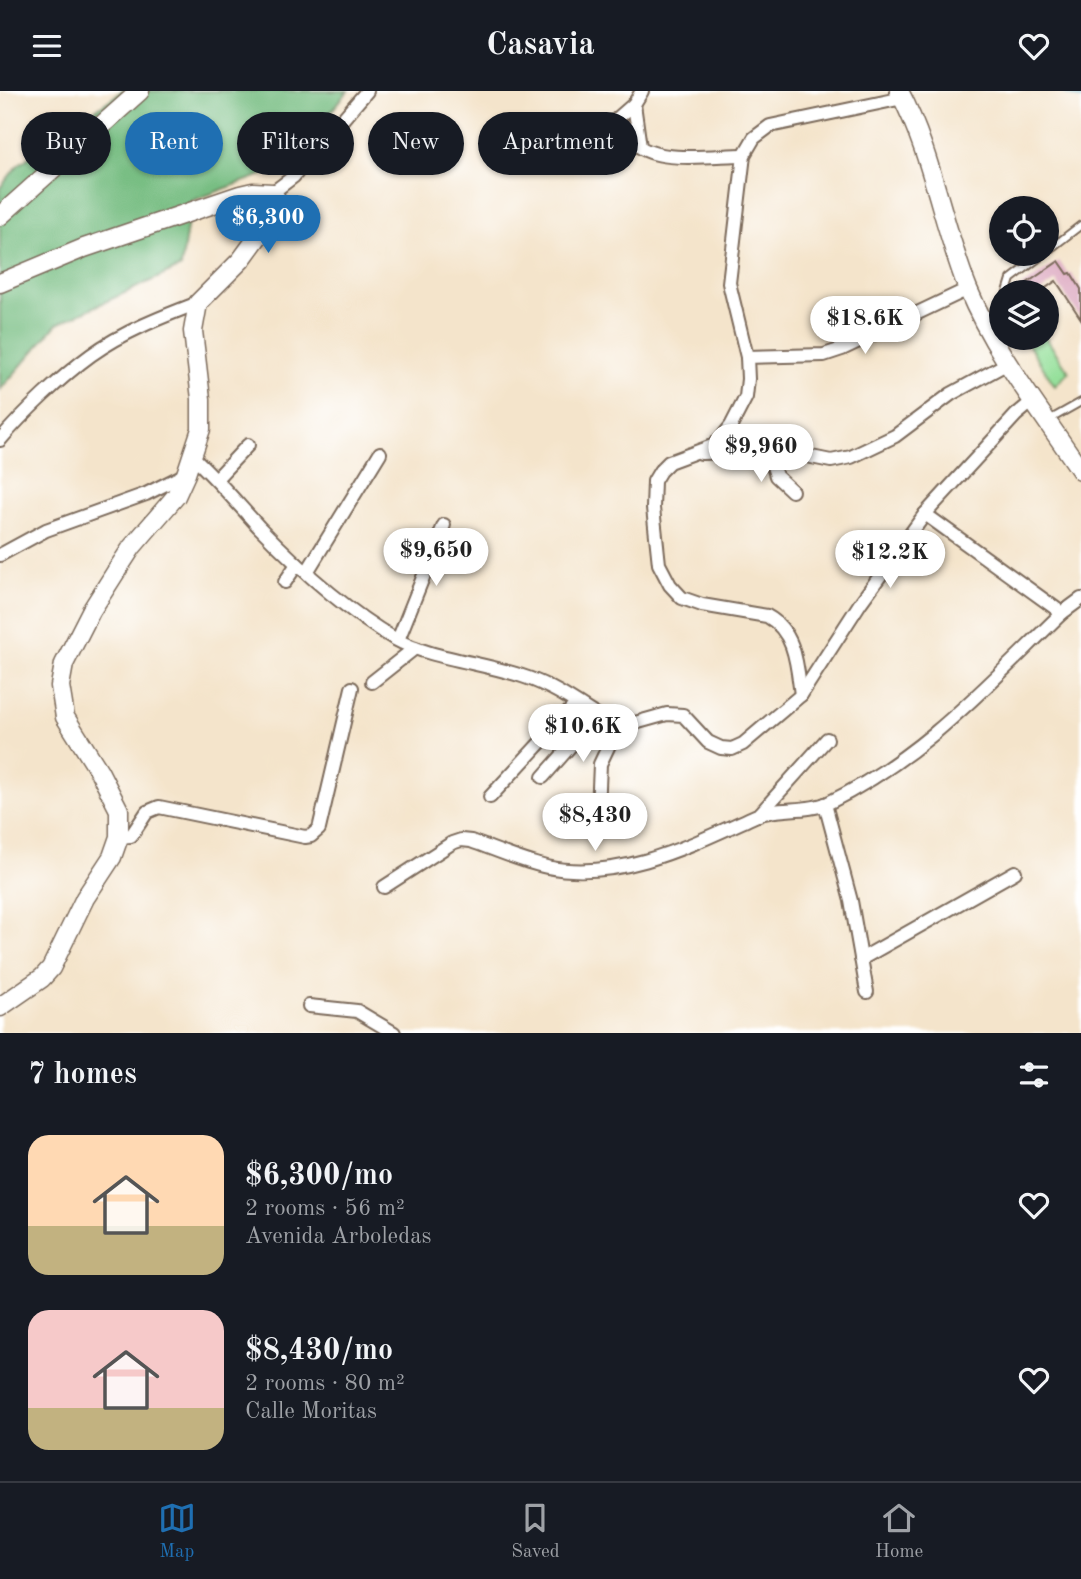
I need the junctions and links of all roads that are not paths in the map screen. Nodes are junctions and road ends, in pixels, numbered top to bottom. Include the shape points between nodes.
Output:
1 (140, 91) edge
2 (367, 91) edge
3 (642, 91) edge
4 (901, 95) edge
5 (635, 104) junction
6 (625, 112) edge
7 (744, 155) junction
8 (272, 193) junction
9 (0, 216) edge
10 (1081, 225) edge
11 (1059, 242) edge
12 (1028, 266) edge
13 (1011, 280) edge
14 (0, 283) edge
15 (968, 289) junction
16 (198, 303) junction
17 (989, 332) edge
18 (1000, 350) edge
19 (747, 357) junction
20 (1008, 363) junction
21 (1034, 400) junction
22 (1081, 402) edge
23 (1048, 421) junction
24 (0, 440) edge
25 (248, 445) dead end
26 (380, 453) dead end
27 (695, 453) junction
28 (769, 453) junction
29 (193, 457) junction
30 (1081, 471) edge
31 (186, 474) junction
32 (216, 478) junction
33 (792, 491) dead end
34 (925, 514) junction
35 (444, 525) dead end
36 (0, 555) edge
37 (302, 568) junction
38 (285, 582) dead end
39 (1081, 599) edge
40 (1062, 613) junction
41 (398, 640) junction
42 (415, 648) junction
43 (372, 682) dead end
44 (352, 688) dead end
45 (800, 695) junction
46 (576, 704) junction
47 (596, 717) junction
48 (617, 728) junction
49 (827, 739) dead end
50 (543, 777) dead end
51 (490, 797) dead end
52 (825, 804) junction
53 (598, 811) dead end
54 (759, 814) junction
55 (120, 837) junction
56 (1014, 872) dead end
57 (384, 887) dead end
58 (860, 958) junction
59 (867, 992) dead end
60 (309, 1006) dead end
61 (0, 1007) edge
62 (394, 1033) edge

1 - 9 main road
2 - 8 street via 293,177
3 - 5 street
4 - 7 street via 770,126 754,138
4 - 15 main road
5 - 6 street
5 - 7 street via 640,147 649,153
7 - 19 street via 729,283
8 - 14 main road via 240,195 84,248
8 - 16 main road via 276,212 241,260
10 - 11 lane
12 - 13 lane
15 - 17 main road
15 - 19 street via 824,355
16 - 24 street via 158,318 93,354
16 - 29 main road via 192,331 201,417
18 - 20 main road
19 - 27 street via 746,397 731,426 712,446
20 - 21 main road
20 - 28 street via 951,394 895,436 851,457 824,461 789,452
21 - 23 main road
21 - 34 street
22 - 23 lane
23 - 30 main road
25 - 32 street
26 - 37 street
27 - 28 street
27 - 45 street via 669,462 654,481 659,564 682,599 767,616 784,628 792,645
28 - 33 street via 776,476
29 - 31 main road
29 - 32 street
31 - 36 street via 155,491 39,533
31 - 55 main road via 176,496 132,547 91,611 64,664 60,686 65,717 119,810
32 - 37 street
34 - 40 street
34 - 45 street
35 - 41 street
37 - 38 street
37 - 41 street via 346,606
39 - 40 street
40 - 52 street via 954,718 894,765
41 - 42 street
42 - 43 street
42 - 46 street via 533,679
44 - 55 street via 318,829 311,837 159,807 147,812 131,836
45 - 48 street via 744,744 732,749 714,746 676,713
46 - 47 street
46 - 51 street
47 - 48 street
47 - 50 street
48 - 53 street via 600,764
49 - 54 street
52 - 54 street
52 - 58 street via 851,901
54 - 57 street via 721,833 634,864 583,871 548,867 461,840
55 - 61 main road via 51,968
56 - 58 street
58 - 59 street
60 - 62 street via 357,1011

